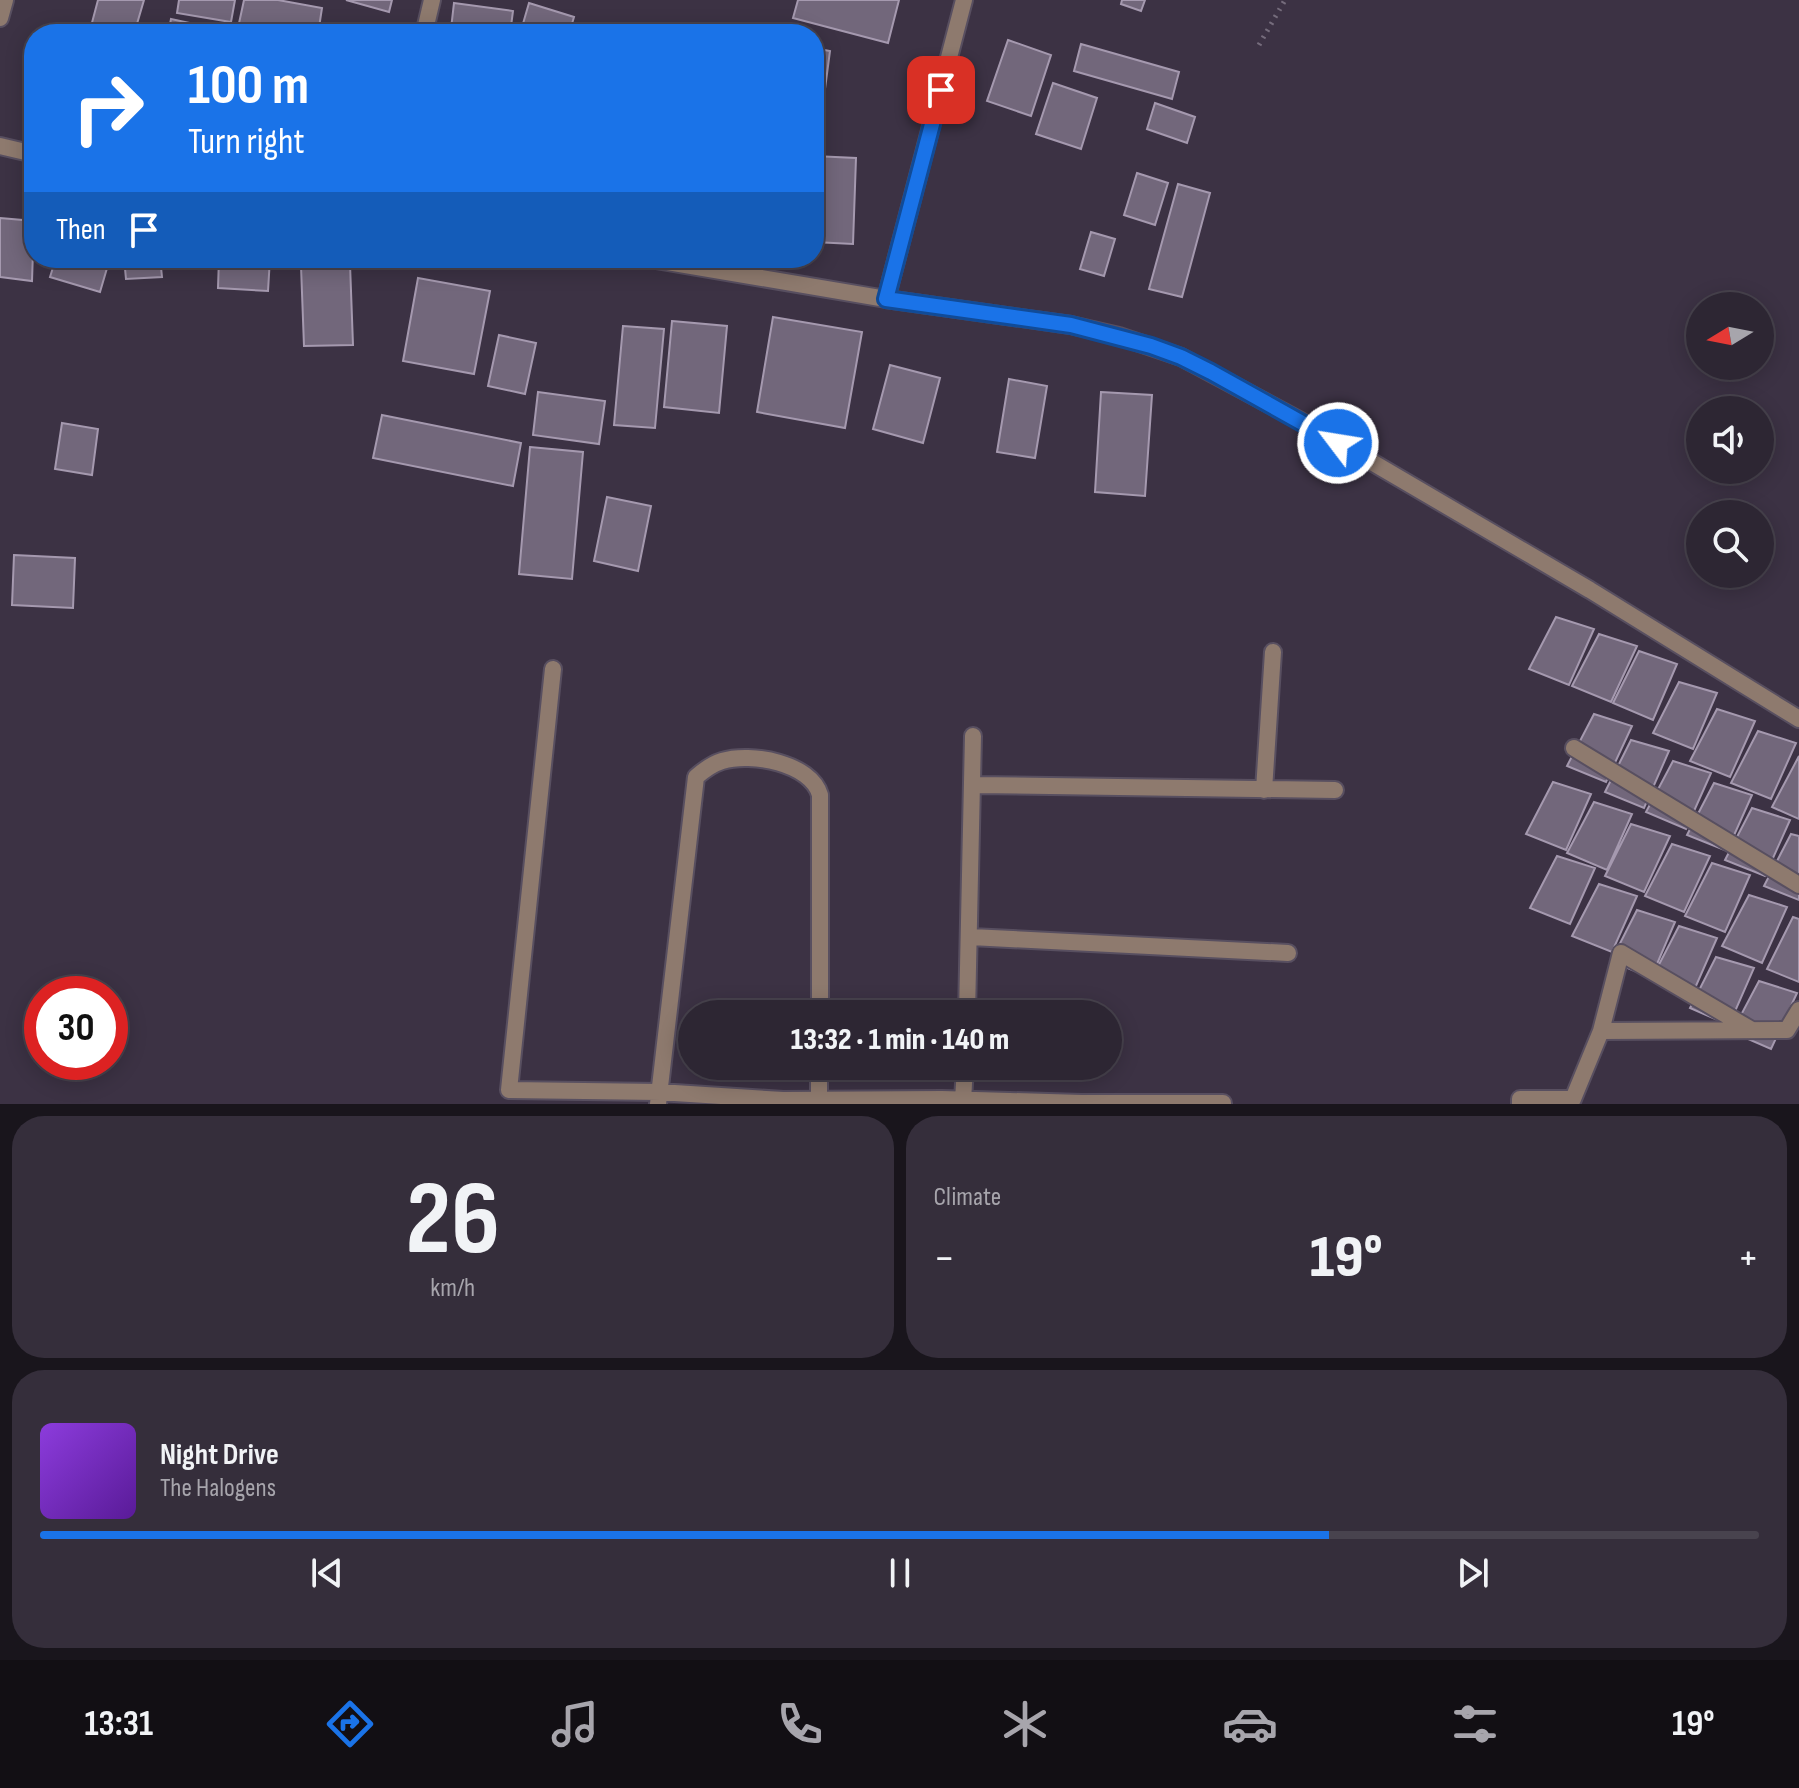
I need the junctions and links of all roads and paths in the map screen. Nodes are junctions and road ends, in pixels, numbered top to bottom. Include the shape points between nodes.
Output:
1 (5, 0) edge
2 (432, 0) edge
3 (964, 0) edge
4 (1285, 0) edge
5 (0, 18) edge
6 (426, 24) edge
7 (1259, 45) dead end
8 (0, 146) edge
9 (24, 152) edge
10 (703, 268) edge
11 (886, 299) junction
12 (1273, 652) dead end
13 (553, 669) dead end
14 (1799, 719) edge
15 (973, 736) dead end
16 (1574, 748) dead end
17 (973, 785) junction
18 (1264, 790) junction
19 (1335, 790) dead end
20 (1799, 885) edge
21 (971, 937) junction
22 (1288, 953) dead end
23 (820, 1000) edge
24 (968, 1000) edge
25 (1799, 1010) edge
26 (1753, 1030) junction
27 (1601, 1031) junction
28 (819, 1080) edge
29 (964, 1080) edge
30 (508, 1097) edge
31 (658, 1098) edge
32 (819, 1100) junction
33 (942, 1101) edge
34 (963, 1101) junction
35 (783, 1102) edge
36 (1082, 1104) edge
37 (1223, 1104) edge
38 (1230, 1104) edge
39 (1520, 1104) edge

1 - 5 street
2 - 6 street
3 - 11 street
4 - 7 path
8 - 9 street
10 - 11 street
11 - 14 street via 1071,325 1181,357 1312,427
12 - 18 street
13 - 30 street
15 - 17 street
16 - 20 street
17 - 18 street
17 - 21 street
18 - 19 street
21 - 22 street
21 - 24 street
23 - 31 street via 817,784 795,767 737,757 721,761 696,777
25 - 26 street via 1787,1030
26 - 27 street
26 - 27 street via 1621,953
27 - 39 street via 1573,1099 1520,1099
28 - 32 street
29 - 34 street
30 - 31 street
31 - 35 street
32 - 33 street
32 - 35 street
33 - 34 street
34 - 36 street
36 - 37 street
37 - 38 street

